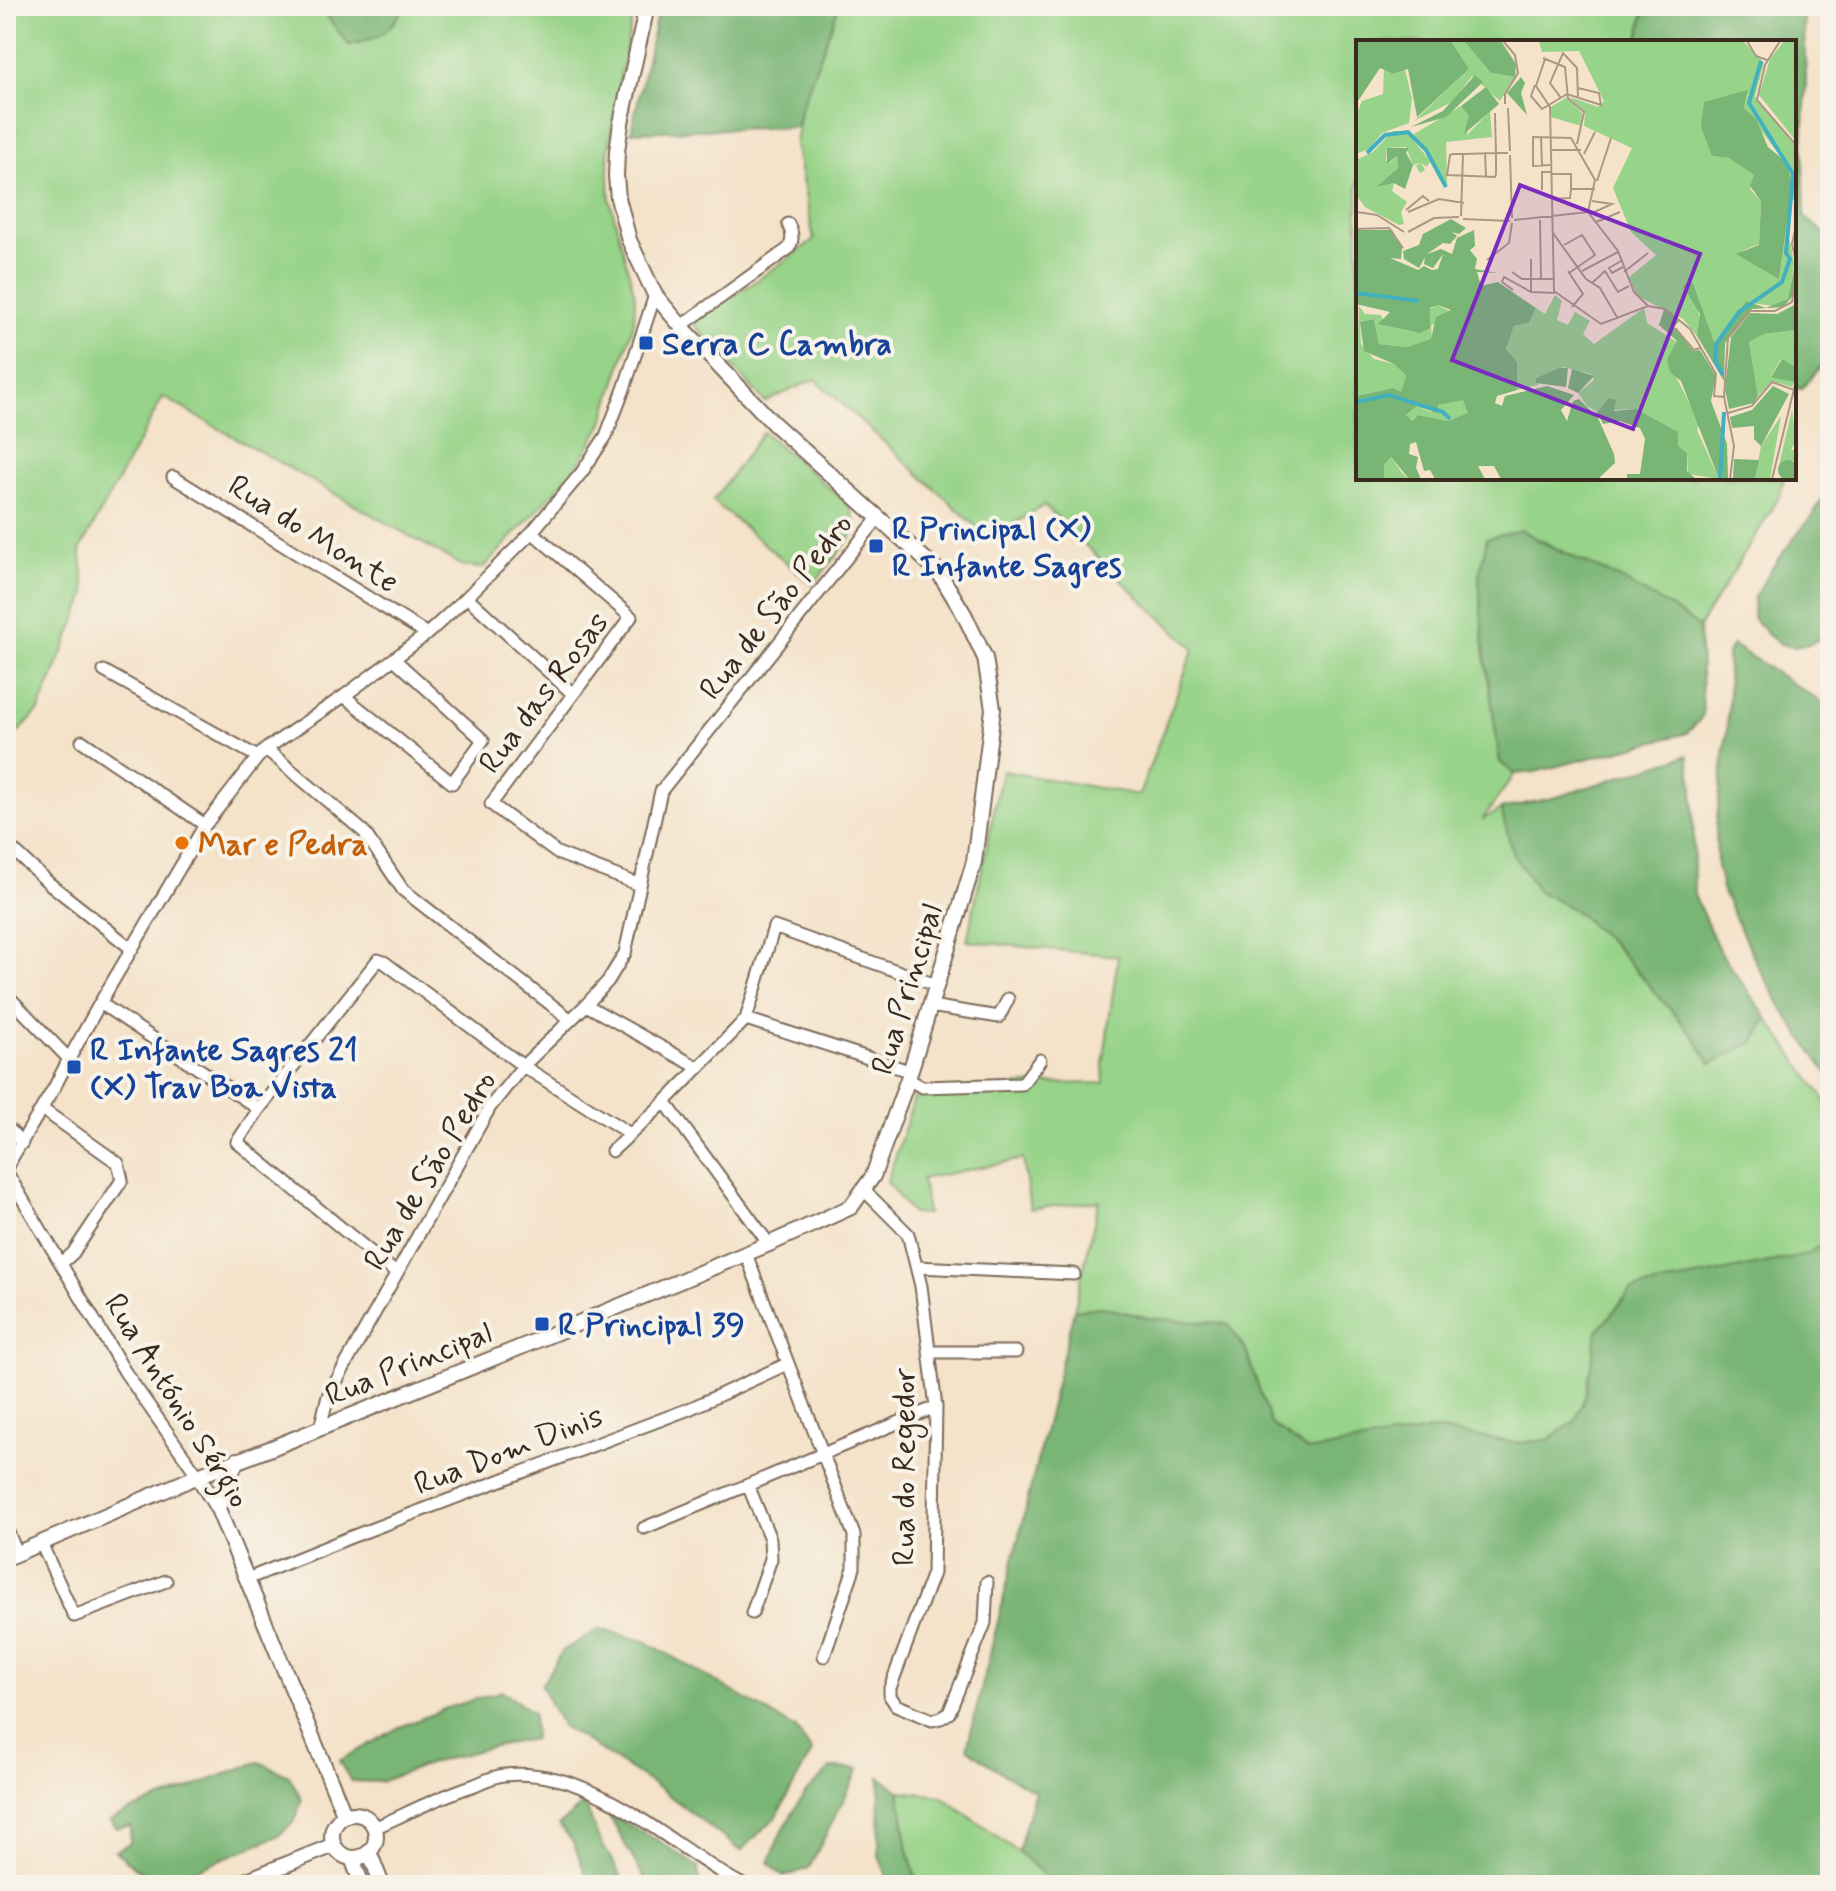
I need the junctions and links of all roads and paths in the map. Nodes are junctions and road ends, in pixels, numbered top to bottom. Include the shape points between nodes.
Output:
1 (647, 6) edge
2 (788, 224) dead end
3 (655, 295) junction
4 (681, 326) junction
5 (173, 477) dead end
6 (879, 517) junction
7 (532, 532) junction
8 (467, 597) junction
9 (427, 634) junction
10 (394, 659) junction
11 (104, 671) dead end
12 (573, 694) junction
13 (344, 696) junction
14 (82, 741) dead end
15 (262, 753) junction
16 (205, 825) junction
17 (12, 849) dead end
18 (640, 885) junction
19 (132, 949) junction
20 (936, 985) junction
21 (6, 994) edge
22 (1008, 999) dead end
23 (100, 1003) junction
24 (586, 1005) junction
25 (930, 1006) junction
26 (746, 1019) junction
27 (571, 1020) junction
28 (69, 1059) junction
29 (1040, 1060) dead end
30 (523, 1066) junction
31 (697, 1067) junction
32 (909, 1075) junction
33 (665, 1102) junction
34 (42, 1109) junction
35 (259, 1109) junction
36 (6, 1126) edge
37 (630, 1134) junction
38 (22, 1143) junction
39 (612, 1151) dead end
40 (6, 1170) edge
41 (864, 1190) junction
42 (769, 1244) junction
43 (746, 1254) junction
44 (62, 1263) junction
45 (917, 1267) junction
46 (396, 1273) junction
47 (1074, 1274) dead end
48 (929, 1352) junction
49 (1016, 1352) dead end
50 (787, 1364) junction
51 (936, 1407) junction
52 (320, 1428) junction
53 (822, 1454) junction
54 (237, 1460) junction
55 (198, 1476) junction
56 (748, 1485) junction
57 (218, 1509) junction
58 (6, 1528) edge
59 (644, 1528) dead end
60 (41, 1543) junction
61 (11, 1556) edge
62 (247, 1579) junction
63 (166, 1581) dead end
64 (987, 1582) dead end
65 (752, 1613) dead end
66 (824, 1656) dead end
67 (345, 1816) junction
68 (374, 1828) junction
69 (334, 1845) junction
70 (368, 1853) junction
71 (352, 1858) junction
72 (721, 1880) edge
73 (235, 1885) edge
74 (362, 1885) edge
75 (382, 1885) edge
76 (743, 1885) edge

1 - 3 street, Rua Principal via 621,123 616,176 629,240
2 - 4 street via 793,238 788,249
3 - 4 street, Rua Principal
3 - 7 street via 606,436
4 - 6 street, Rua Principal via 774,424
5 - 9 street, Rua do Monte
6 - 18 street, Rua de São Pedro via 661,791
6 - 20 street, Rua Principal via 938,571 964,614 985,658 993,709 974,862
7 - 8 street
7 - 12 street, Rua das Rosas via 631,617
8 - 9 street
8 - 12 street
9 - 10 street
10 - 13 street
10 - 13 street via 483,740 452,783
11 - 15 street
12 - 18 street, Rua das Rosas via 491,804 557,853
13 - 15 street
14 - 16 street
15 - 16 street
15 - 27 street via 364,832 403,890
16 - 19 street
17 - 19 street
18 - 24 street, Rua de São Pedro via 625,953
19 - 23 street
20 - 25 street, Rua Principal
20 - 26 street via 774,927
21 - 28 street
22 - 25 street via 999,1017
23 - 28 street
23 - 35 street
24 - 27 street, Rua de São Pedro
24 - 31 street
25 - 32 street, Rua Principal
26 - 31 street
26 - 32 street
27 - 30 street, Rua de São Pedro
28 - 34 street
29 - 32 street via 1022,1084 922,1087
30 - 35 street via 378,960
30 - 37 street
30 - 46 street, Rua de São Pedro via 490,1107
31 - 33 street
32 - 41 street, Rua Principal
33 - 37 street
33 - 42 street
34 - 38 street
34 - 44 street via 118,1163 122,1180
35 - 46 street via 237,1142
36 - 38 street
37 - 39 street
38 - 40 street
40 - 44 street, Rua António Sérgio
41 - 42 street, Rua Principal via 851,1207
41 - 45 street, Rua do Regedor via 908,1234
42 - 43 street, Rua Principal
43 - 50 street
43 - 52 street, Rua Principal
44 - 55 street, Rua António Sérgio via 125,1372
45 - 47 street
45 - 48 street, Rua do Regedor
46 - 52 street, Rua de São Pedro via 328,1396
48 - 49 street
48 - 51 street, Rua do Regedor
50 - 53 street
50 - 62 street, Rua Dom Dinis via 689,1409
51 - 53 street
51 - 64 street, Rua do Regedor via 933,1573 890,1688 896,1705 932,1720 949,1713 985,1623
52 - 54 street, Rua Principal
53 - 56 street
53 - 66 street via 854,1535 854,1568
54 - 55 street, Rua Principal
54 - 57 street
55 - 57 street, Rua António Sérgio
55 - 60 street, Rua Principal
56 - 59 street
56 - 65 street via 770,1539 771,1559
57 - 62 street, Rua António Sérgio
58 - 61 street
60 - 61 street, Rua Principal
60 - 63 street via 74,1616
62 - 67 street, Rua António Sérgio
67 - 68 street via 362,1816
67 - 69 street via 333,1828
68 - 70 street via 376,1837
68 - 72 street via 458,1790 502,1776 532,1775 565,1780 595,1793 646,1823
69 - 71 street
69 - 73 street
70 - 71 street
70 - 75 street
71 - 74 street
72 - 76 street

